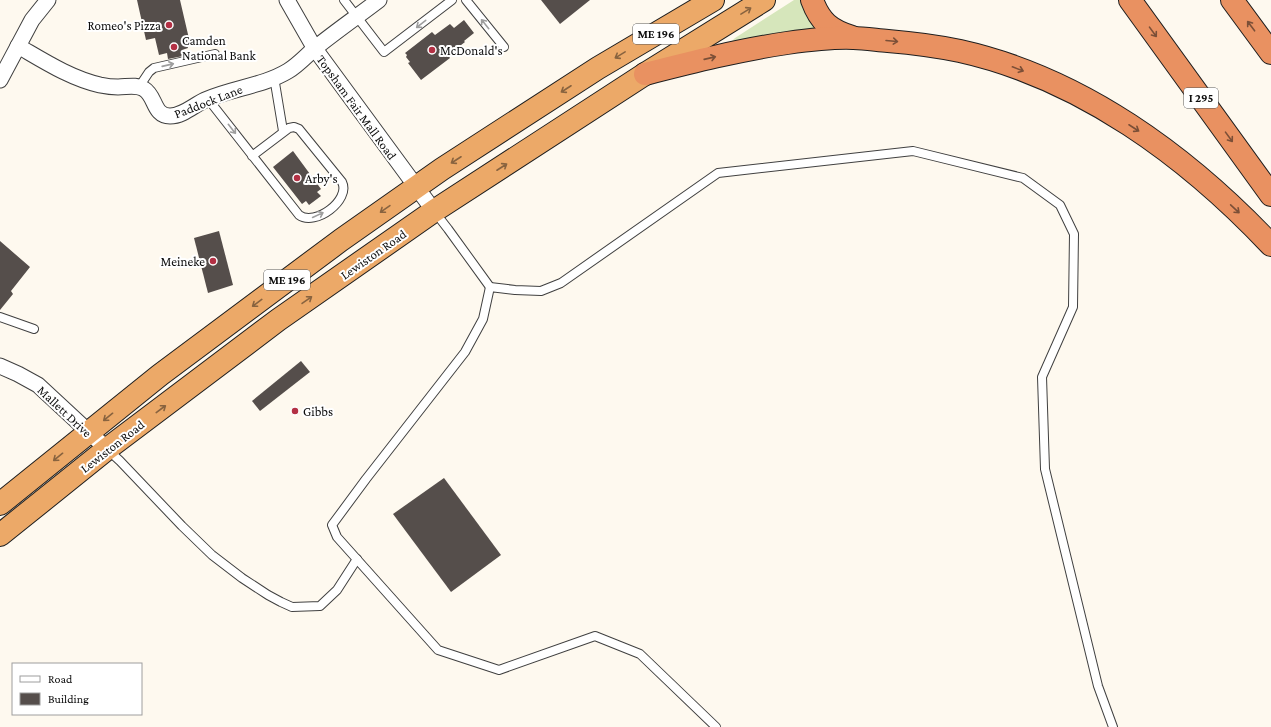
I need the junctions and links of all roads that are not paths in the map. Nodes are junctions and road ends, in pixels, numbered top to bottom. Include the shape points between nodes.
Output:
1 (48, 0) edge
2 (287, 0) edge
3 (344, 0) edge
4 (379, 0) edge
5 (452, 0) edge
6 (466, 0) edge
7 (713, 0) edge
8 (764, 0) edge
9 (812, 0) edge
10 (1130, 0) edge
11 (1232, 0) edge
12 (358, 16) junction
13 (853, 38) junction
14 (18, 46) junction
15 (504, 47) dead end
16 (315, 49) junction
17 (1271, 53) edge
18 (215, 54) dead end
19 (645, 74) junction
20 (274, 77) junction
21 (0, 80) edge
22 (139, 86) junction
23 (208, 99) junction
24 (283, 131) junction
25 (252, 156) junction
26 (417, 187) junction
27 (1271, 195) edge
28 (434, 211) junction
29 (1271, 245) edge
30 (490, 286) junction
31 (0, 317) edge
32 (34, 329) dead end
33 (0, 366) edge
34 (88, 433) junction
35 (107, 449) junction
36 (0, 504) edge
37 (0, 535) edge
38 (357, 559) junction
39 (716, 727) edge
40 (1113, 727) edge

1 - 14 street via 32,20
2 - 16 street, Topsham Fair Mall Road
3 - 12 lane
4 - 12 street, Paddock Lane
5 -> 12 lane via 384,52
15 -> 6 lane
7 -> 26 highway, Lewiston Road / ME 196 via 598,68
19 -> 8 highway, Lewiston Road / ME 196
9 - 13 highway via 818,15 829,27
10 -> 27 highway, I 295
17 -> 11 highway
12 - 16 street, Paddock Lane
19 -> 13 highway via 752,48 801,41
13 -> 29 highway via 930,46 974,55 1016,68 1079,95 1176,158 1217,192
14 - 21 street
14 - 22 street via 56,68 84,80 117,87
16 - 20 street, Paddock Lane via 289,70
16 - 26 street, Topsham Fair Mall Road
22 -> 18 lane via 154,68
28 -> 19 highway, Lewiston Road / ME 196
20 - 23 street, Paddock Lane
20 - 24 lane
22 - 23 street, Paddock Lane via 151,95 157,110 163,115 170,116 183,112
23 -> 25 lane
24 - 25 lane
25 -> 24 lane via 303,218 321,215 340,200 344,190 342,182 299,129 294,127
26 - 28 street, Topsham Fair Mall Road
26 -> 34 highway, Lewiston Road / ME 196 via 341,240 160,375
28 - 30 lane
35 -> 28 highway, Lewiston Road / ME 196 via 278,320
30 - 38 lane via 483,319 466,352 332,525 337,537
30 - 40 lane via 542,291 561,283 718,173 913,151 1024,178 1060,205 1074,234 1074,307 1042,377 1045,468 1098,686
31 - 32 lane
33 - 34 street, Mallett Drive via 38,385
34 - 35 street, Mallett Drive
34 -> 36 highway, Lewiston Road / ME 196
35 - 37 highway, Lewiston Road / ME 196
35 - 38 lane via 212,555 242,578 292,607 320,606 338,590
38 - 39 lane via 438,650 499,670 595,636 640,654

